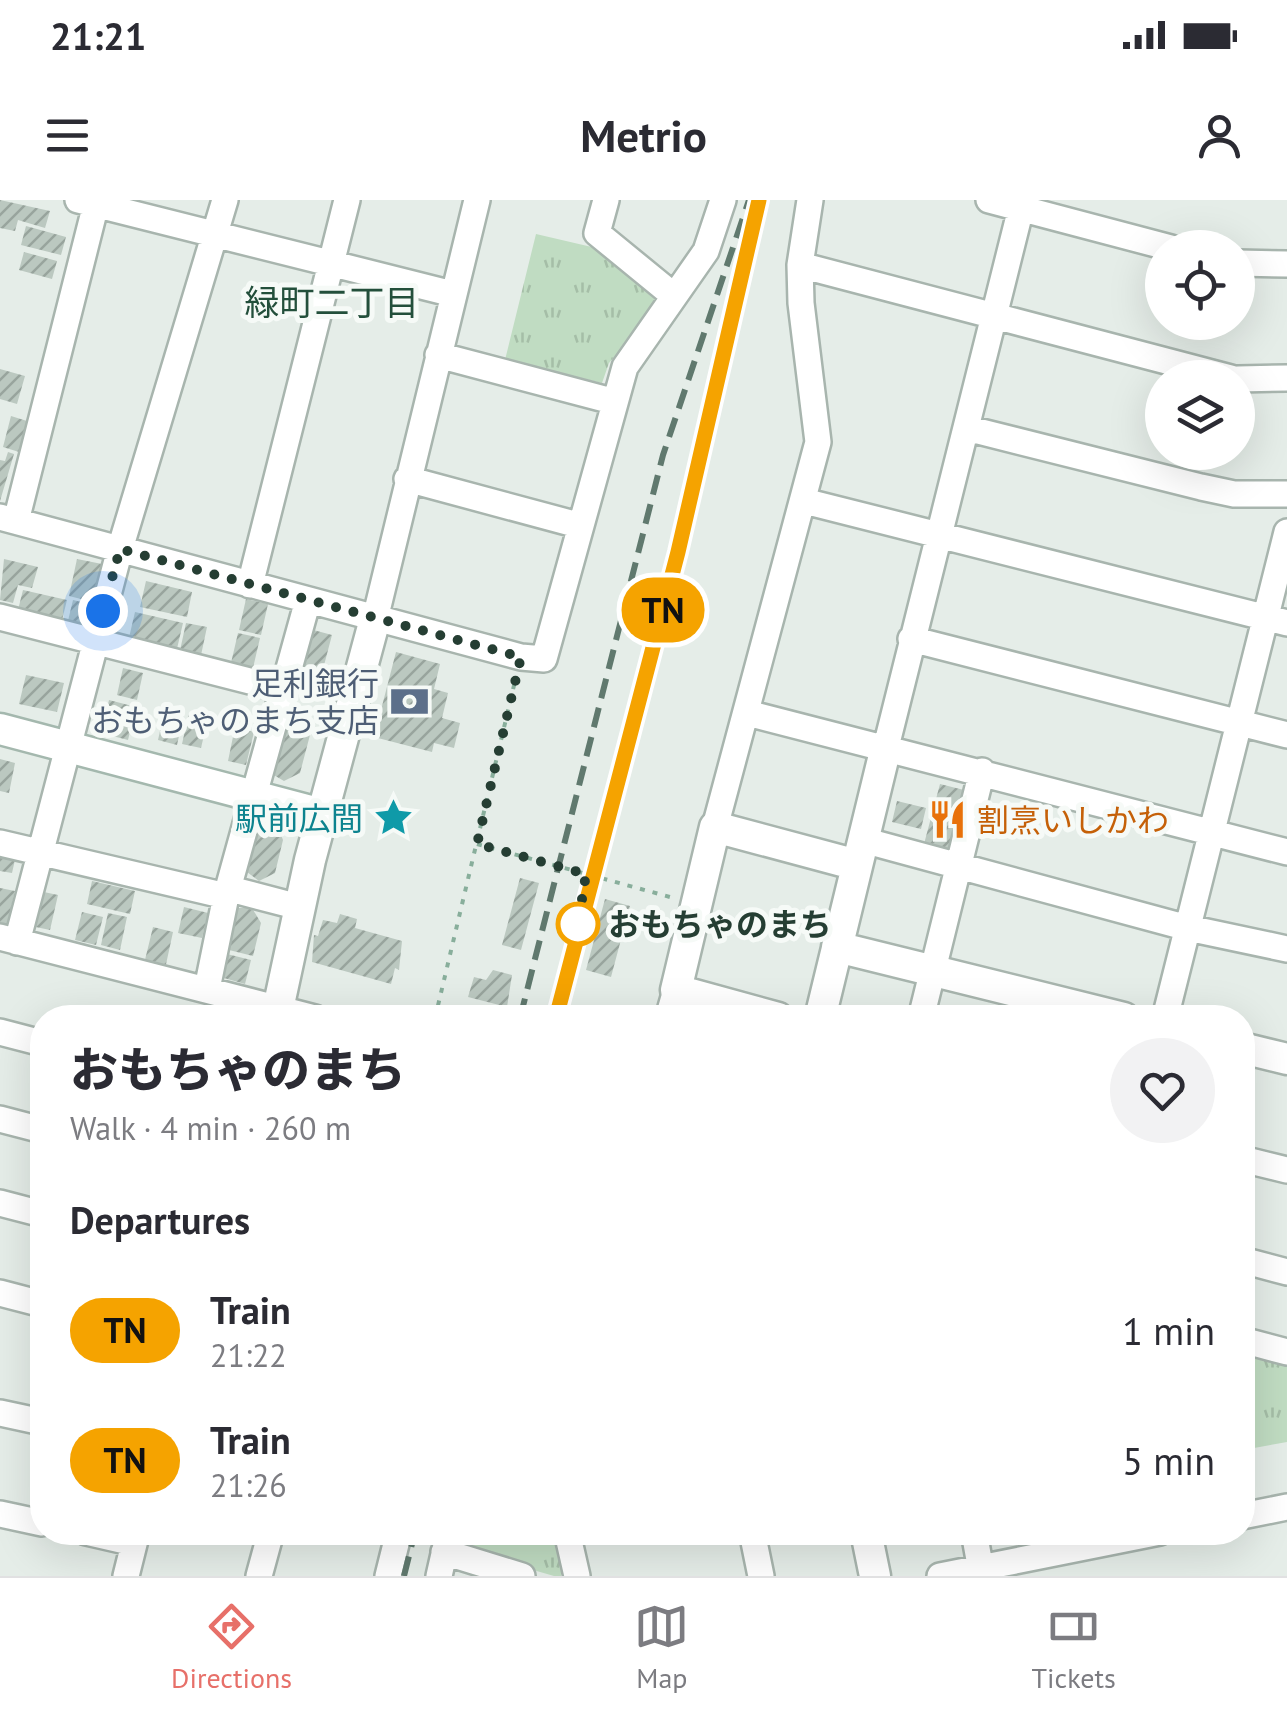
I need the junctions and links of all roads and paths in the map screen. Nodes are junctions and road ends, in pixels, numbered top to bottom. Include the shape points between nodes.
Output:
1 (225, 200) edge
2 (346, 200) edge
3 (477, 200) edge
4 (606, 200) edge
5 (723, 200) edge
6 (810, 200) edge
7 (989, 200) edge
8 (90, 202) edge
9 (1022, 204) edge
10 (216, 235) junction
11 (1145, 240) edge
12 (1255, 263) edge
13 (330, 264) junction
14 (800, 264) junction
15 (1287, 264) edge
16 (454, 294) junction
17 (674, 296) junction
18 (994, 316) junction
19 (438, 355) junction
20 (1164, 360) edge
21 (1255, 378) edge
22 (1287, 378) edge
23 (612, 401) junction
24 (966, 428) junction
25 (408, 479) junction
26 (1287, 494) edge
27 (804, 501) junction
28 (8, 519) edge
29 (578, 525) junction
30 (1287, 532) edge
31 (938, 535) junction
32 (120, 549) junction
33 (250, 584) junction
34 (308, 600) junction
35 (0, 617) edge
36 (375, 619) junction
37 (1276, 621) edge
38 (911, 639) junction
39 (95, 642) junction
40 (521, 657) junction
41 (280, 690) junction
42 (747, 713) junction
43 (1239, 723) junction
44 (0, 730) edge
45 (1287, 735) edge
46 (68, 747) junction
47 (886, 747) junction
48 (982, 770) junction
49 (254, 796) junction
50 (322, 814) junction
51 (715, 827) junction
52 (1212, 834) junction
53 (0, 842) edge
54 (477, 844) junction
55 (1287, 852) edge
56 (40, 853) junction
57 (860, 853) junction
58 (958, 866) junction
59 (228, 892) junction
60 (696, 904) junction
61 (299, 907) junction
62 (1188, 928) junction
63 (8, 940) edge
64 (838, 947) junction
65 (1287, 949) edge
66 (933, 971) junction
67 (207, 989) junction
68 (672, 1004) edge
69 (254, 1005) edge
70 (279, 1005) edge
71 (438, 1005) edge
72 (823, 1005) edge
73 (924, 1005) edge
74 (1071, 1005) edge
75 (1168, 1005) edge
76 (0, 1032) edge
77 (30, 1040) edge
78 (1255, 1051) edge
79 (1287, 1059) edge
80 (0, 1118) edge
81 (30, 1127) edge
82 (1255, 1162) edge
83 (1287, 1170) edge
84 (0, 1202) edge
85 (30, 1211) edge
86 (1255, 1263) edge
87 (1287, 1272) edge
88 (0, 1293) edge
89 (30, 1301) edge
90 (1255, 1343) edge
91 (1287, 1352) edge
92 (0, 1413) edge
93 (30, 1419) edge
94 (1287, 1507) edge
95 (1255, 1513) edge
96 (0, 1514) edge
97 (30, 1520) edge
98 (133, 1545) edge
99 (267, 1545) edge
100 (396, 1545) edge
101 (570, 1545) edge
102 (754, 1545) edge
103 (869, 1545) edge
104 (976, 1545) edge
105 (1083, 1545) edge
106 (444, 1554) edge
107 (981, 1571) edge
108 (126, 1576) edge
109 (259, 1576) edge
110 (388, 1576) edge
111 (522, 1576) edge
112 (576, 1576) edge
113 (760, 1576) edge
114 (875, 1576) edge
115 (940, 1576) edge

1 - 10 street
2 - 13 street
3 - 16 street
4 - 17 street via 597,233
5 - 17 street via 706,251
6 - 14 street
7 - 9 street
8 - 10 street
8 - 28 street
9 - 11 street
9 - 18 street
10 - 13 street
10 - 32 street
12 - 15 street
13 - 16 street
13 - 33 street
14 - 18 street
14 - 27 street via 819,420
16 - 19 street
17 - 23 street via 624,366
18 - 20 street
18 - 24 street
19 - 23 street
19 - 25 street
21 - 22 street
23 - 29 street
24 - 26 street via 1201,488
24 - 31 street
25 - 29 street
25 - 36 street
27 - 31 street
27 - 42 street
28 - 32 street
29 - 40 street via 544,659
30 - 37 street
31 - 37 street
31 - 38 street
32 - 33 street
32 - 39 street
33 - 34 street
34 - 36 street
34 - 41 street
35 - 39 street
36 - 40 street
36 - 50 street
37 - 43 street
38 - 43 street
38 - 47 street
39 - 41 street
39 - 46 street
40 - 54 path
41 - 49 street
42 - 47 street
42 - 51 street
43 - 45 street
43 - 52 street
44 - 46 street
46 - 49 street
46 - 56 street
47 - 48 street
47 - 57 street
48 - 52 street
48 - 58 street
49 - 50 street
49 - 59 street
50 - 61 street
51 - 57 street
51 - 60 street
52 - 55 street
52 - 62 street
53 - 56 street
54 - 60 path
54 - 71 path
56 - 59 street
56 - 63 street
57 - 58 street
57 - 64 street
58 - 62 street
58 - 66 street
59 - 61 street
59 - 67 street
60 - 68 street
61 - 70 street
62 - 65 street
62 - 75 street
63 - 67 street
64 - 66 street
64 - 72 street
66 - 73 street
66 - 74 street
67 - 69 street
76 - 77 street
78 - 79 street
80 - 81 street
82 - 83 street
84 - 85 street
86 - 87 street
88 - 89 street
90 - 91 street
92 - 93 street
94 - 95 street
96 - 97 street
98 - 108 street
99 - 109 street
100 - 110 street
101 - 112 street
102 - 113 street
103 - 114 street
104 - 107 street
105 - 107 street
106 - 111 street
107 - 115 street

